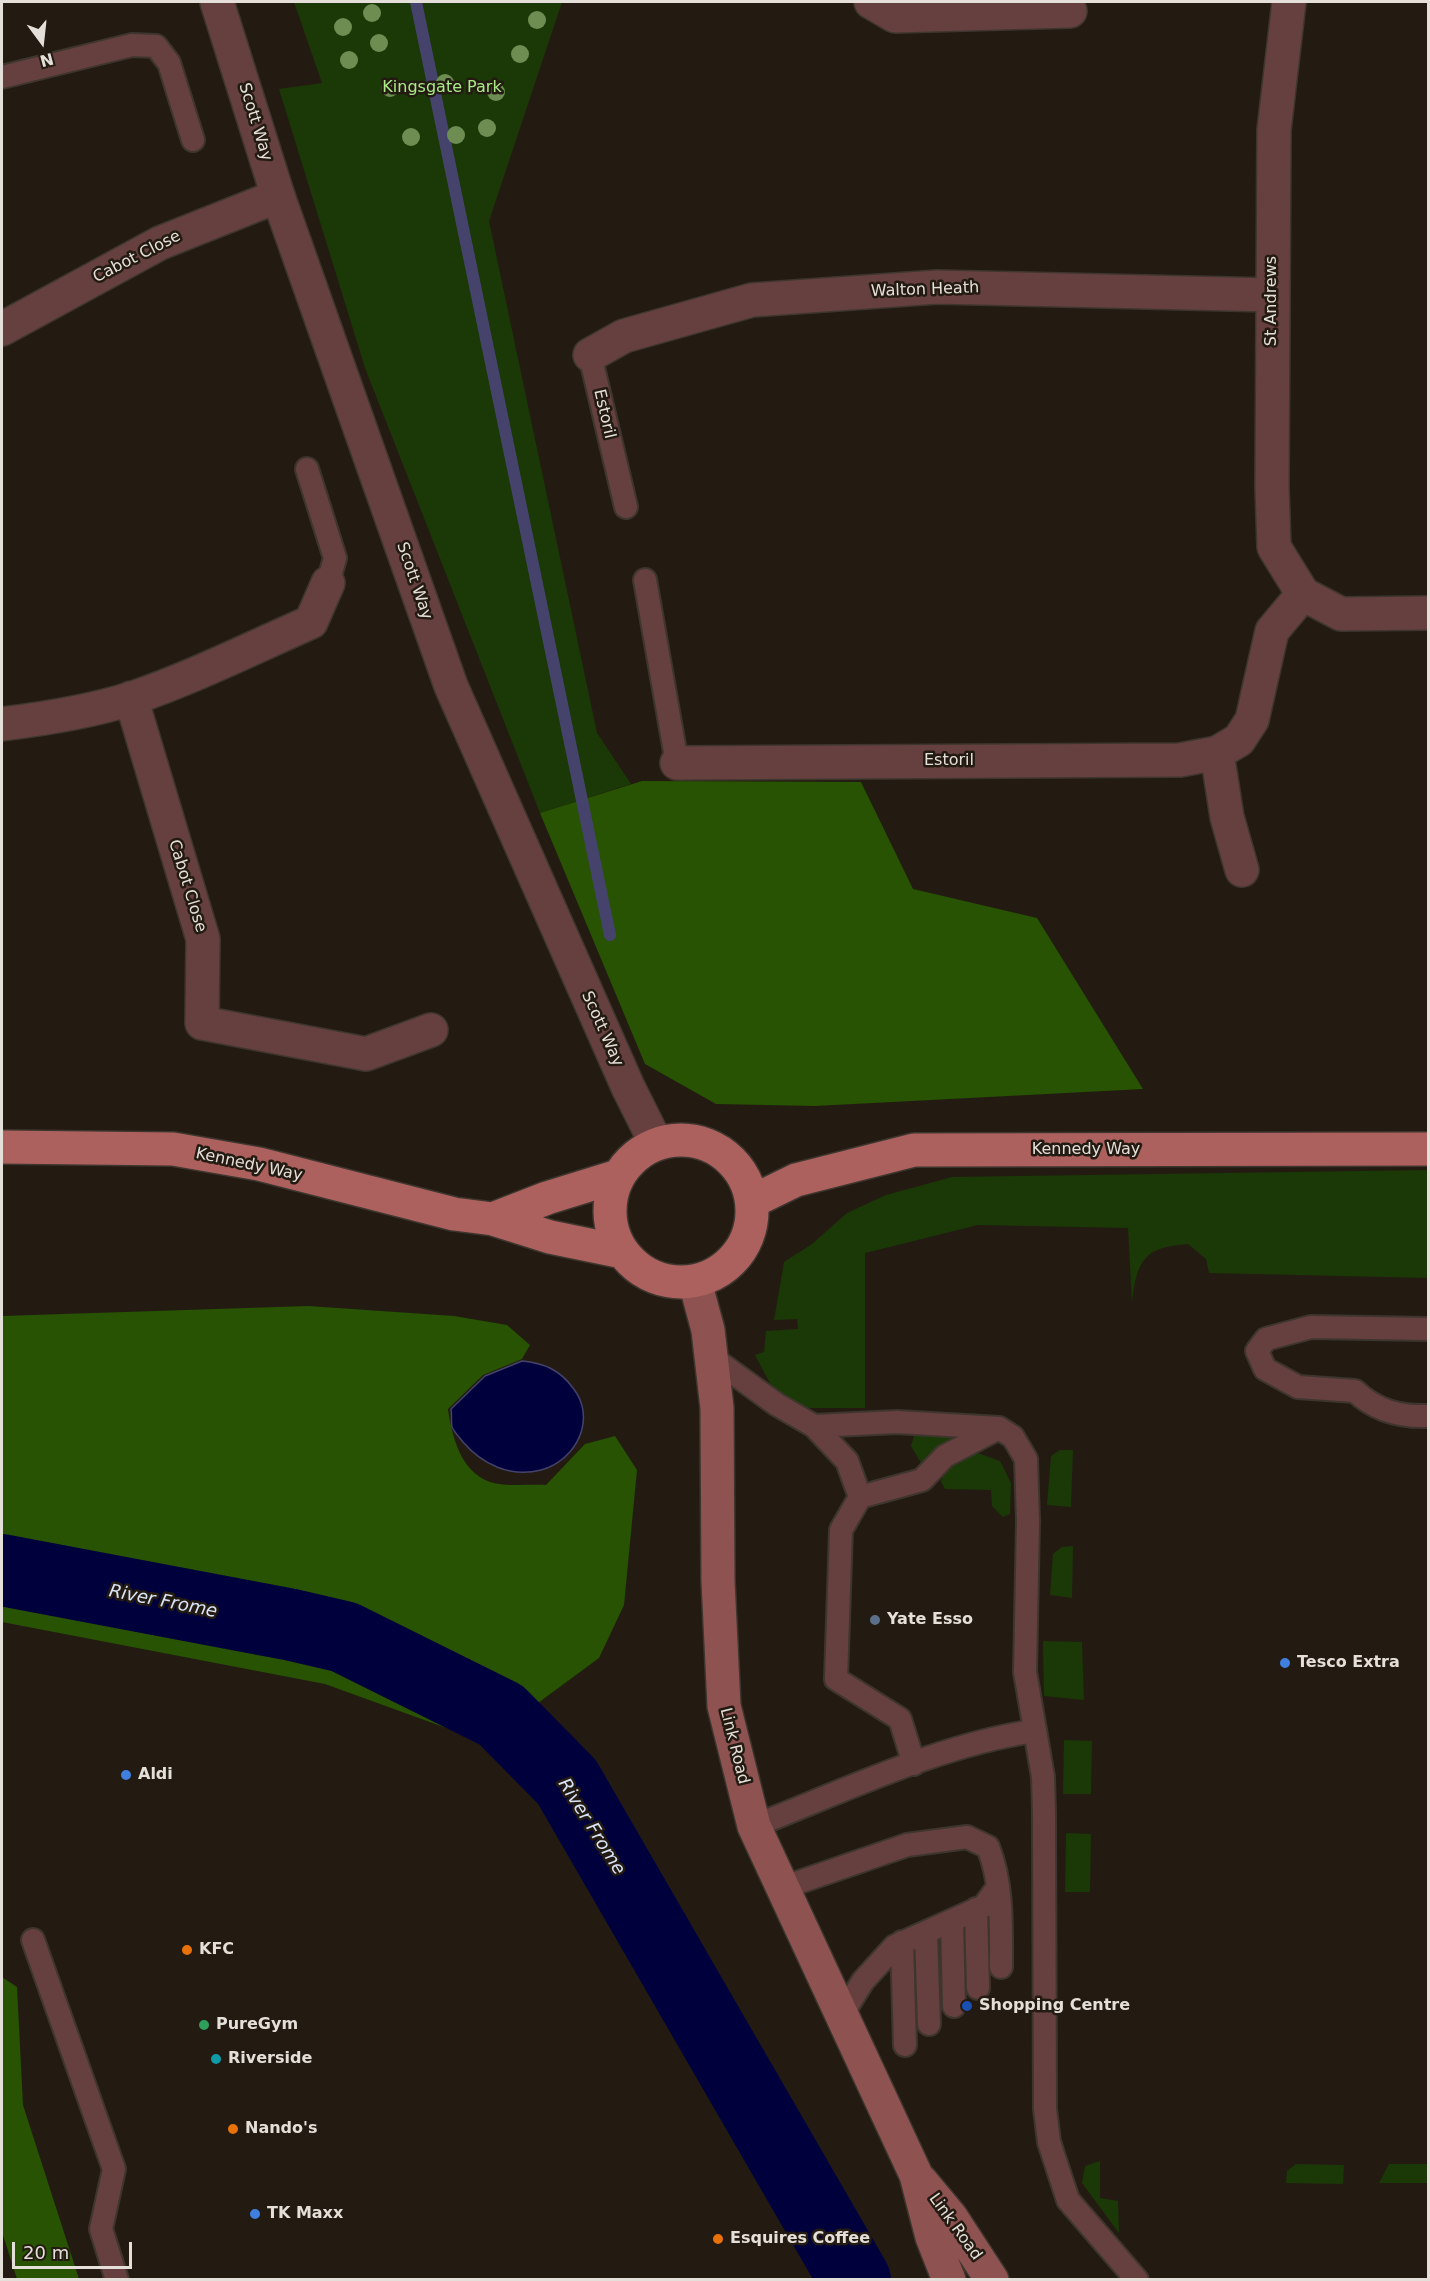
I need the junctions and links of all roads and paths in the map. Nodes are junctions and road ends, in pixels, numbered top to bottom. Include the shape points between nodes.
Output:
1 (217, 2) edge
2 (871, 2) edge
3 (1290, 2) edge
4 (1070, 11) dead end
5 (2, 77) edge
6 (193, 140) dead end
7 (278, 196) junction
8 (1271, 295) junction
9 (2, 329) edge
10 (590, 356) joint
11 (307, 469) dead end
12 (626, 507) dead end
13 (645, 580) dead end
14 (328, 583) joint
15 (1303, 594) junction
16 (1428, 613) edge
17 (131, 698) junction
18 (2, 723) edge
19 (1217, 753) junction
20 (677, 763) joint
21 (1242, 870) dead end
22 (431, 1030) dead end
23 (656, 1143) junction
24 (2, 1147) edge
25 (1428, 1149) edge
26 (618, 1176) junction
27 (753, 1201) junction
28 (493, 1219) junction
29 (622, 1252) junction
30 (695, 1282) junction
31 (1425, 1329) edge
32 (710, 1356) junction
33 (1428, 1416) edge
34 (814, 1426) junction
35 (999, 1428) junction
36 (860, 1497) junction
37 (1034, 1731) junction
38 (914, 1764) junction
39 (754, 1826) junction
40 (998, 1887) junction
41 (782, 1888) junction
42 (976, 1909) junction
43 (952, 1921) junction
44 (926, 1933) junction
45 (33, 1940) dead end
46 (902, 1942) junction
47 (1001, 1967) dead end
48 (978, 1988) dead end
49 (954, 2006) dead end
50 (843, 2013) junction
51 (929, 2024) dead end
52 (905, 2045) dead end
53 (916, 2175) junction
54 (117, 2280) edge
55 (949, 2280) edge
56 (992, 2280) edge
57 (1137, 2280) edge

1 - 7 street, Scott Way
2 - 4 street via 895,16
3 - 8 street, St Andrews via 1274,130
5 - 6 lane via 132,45 156,46 169,63
7 - 9 street, Cabot Close via 160,243
7 - 23 street, Scott Way via 451,686
8 - 10 street, Walton Heath via 937,286 752,300 624,336
8 - 15 street, St Andrews via 1274,547
10 - 12 lane, Estoril
11 - 14 lane via 335,558
13 - 20 lane, Estoril
14 - 17 street via 311,622
15 - 16 street via 1341,614
15 - 19 street, Estoril via 1272,631 1252,720 1239,740
17 - 18 street via 29,721
17 - 22 street, Cabot Close via 203,939 202,1023 366,1054
19 - 20 street, Estoril via 1180,760
19 - 21 street via 1227,817
23 - 26 main road via 634,1156
23 - 27 main road via 685,1139 713,1146 736,1163
24 - 28 main road, Kennedy Way via 173,1149 259,1164 454,1214
25 - 27 main road, Kennedy Way via 914,1150 796,1180
26 - 28 main road, Kennedy Way
26 - 29 main road via 610,1201 611,1227
27 - 30 main road via 752,1229 740,1253 720,1272
28 - 29 main road, Kennedy Way via 550,1237
29 - 30 main road via 642,1271 668,1281
30 - 32 main road, Link Road via 708,1330
31 - 33 lane via 1311,1327 1266,1339 1257,1352 1265,1369 1298,1386 1355,1390 1370,1405 1406,1417
32 - 34 lane
32 - 39 main road, Link Road via 717,1408 718,1581 724,1706
34 - 35 lane via 897,1422
34 - 36 lane via 847,1461
35 - 36 lane via 945,1456 922,1480
35 - 37 lane via 1013,1437 1026,1459 1025,1672
36 - 38 lane via 841,1530 836,1679 900,1719
37 - 38 lane via 983,1741
37 - 57 lane via 1044,1812 1044,2074 1049,2142 1068,2200
38 - 39 lane
39 - 41 main road, Link Road
40 - 41 lane via 997,1868 988,1847 967,1837 907,1845
40 - 42 lane via 984,1906
40 - 47 lane
41 - 50 main road, Link Road
42 - 43 lane
42 - 48 lane
43 - 44 lane
43 - 49 lane
44 - 46 lane
44 - 51 lane
45 - 54 lane via 114,2169 101,2229
46 - 50 lane via 863,1981
46 - 52 lane
50 - 53 main road, Link Road
53 - 55 main road, Link Road via 929,2227
53 - 56 main road, Link Road via 951,2217

